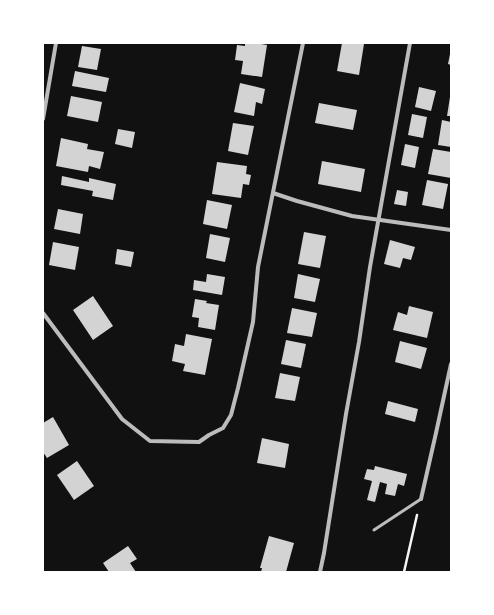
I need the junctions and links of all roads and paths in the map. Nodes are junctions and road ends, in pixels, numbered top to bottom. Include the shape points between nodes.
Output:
1 (56, 43) edge
2 (303, 43) edge
3 (410, 43) edge
4 (43, 119) edge
5 (273, 193) junction
6 (379, 219) junction
7 (451, 230) edge
8 (43, 313) edge
9 (451, 364) edge
10 (421, 499) junction
11 (374, 530) dead end
12 (320, 572) edge
13 (404, 572) edge

1 - 4 street
2 - 5 street
3 - 6 street
5 - 6 street via 352,216
5 - 8 street via 258,267 253,322 231,415 223,428 199,442 150,441 122,419
6 - 7 street
6 - 12 street
9 - 10 street
10 - 11 lane
10 - 13 path

